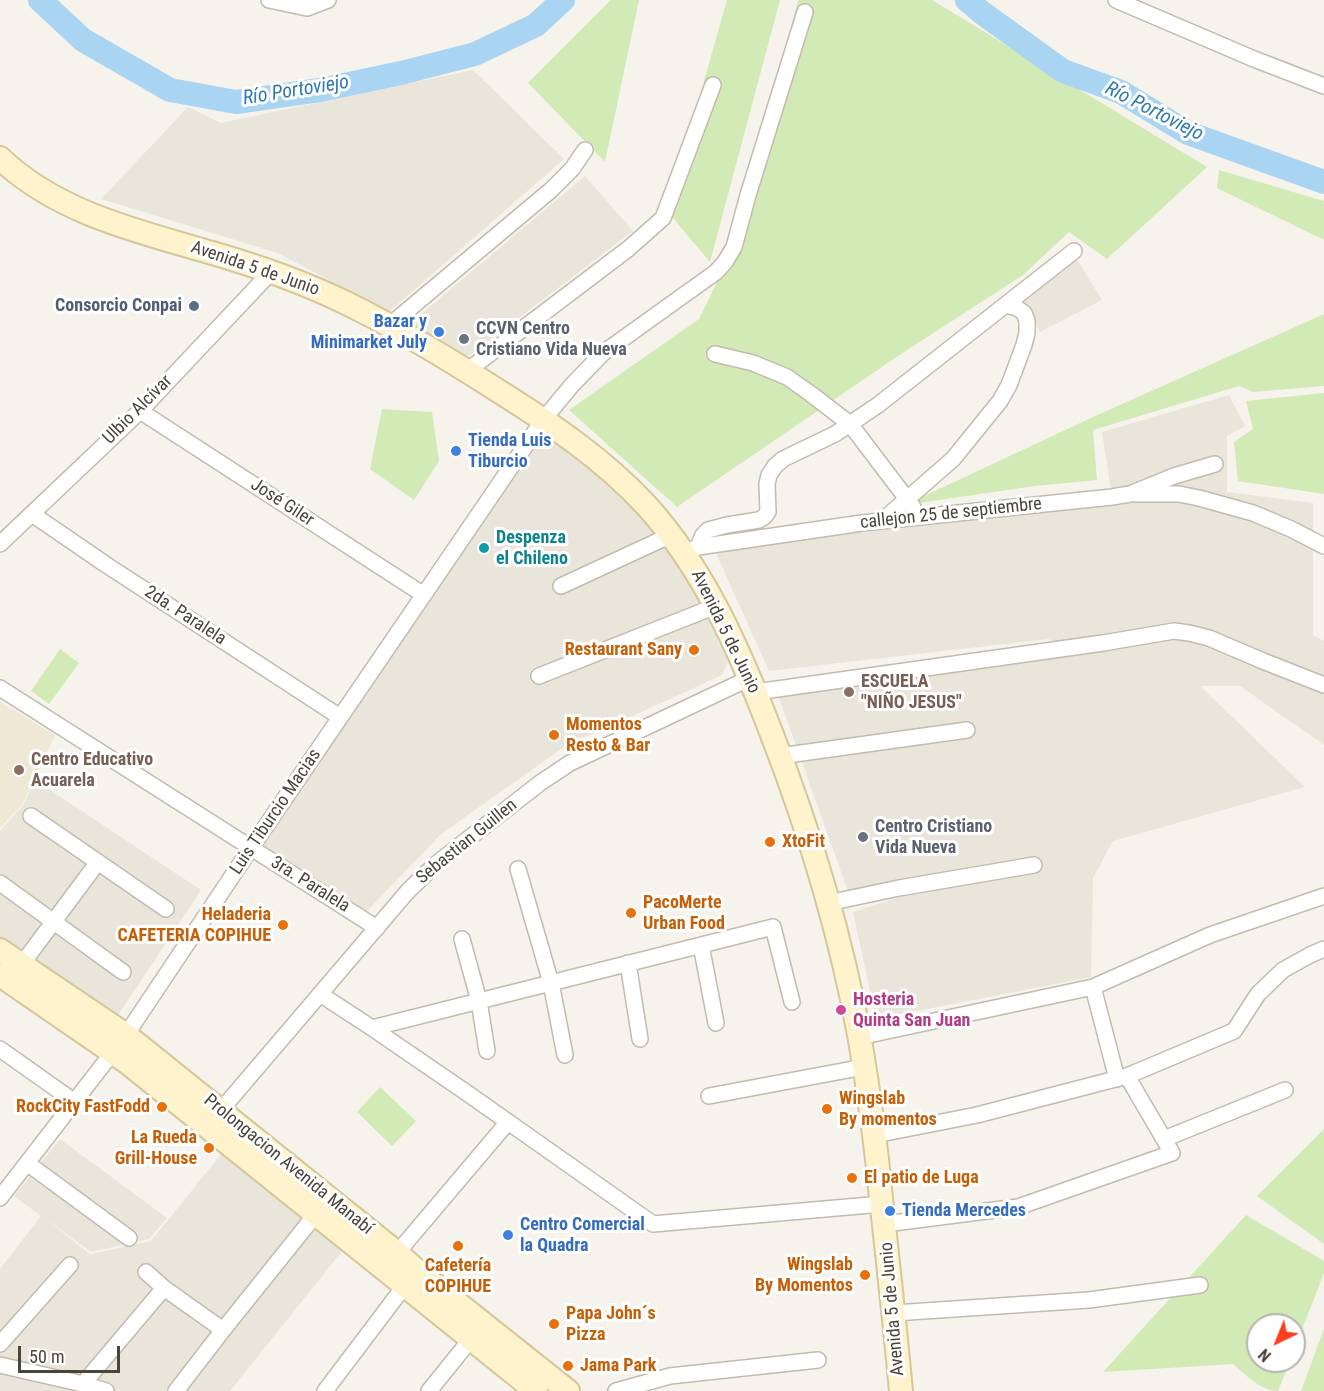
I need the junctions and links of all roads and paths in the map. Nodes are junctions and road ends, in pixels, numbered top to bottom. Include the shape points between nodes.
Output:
1 (269, 0) edge
2 (328, 0) edge
3 (1116, 0) edge
4 (805, 12) dead end
5 (712, 85) dead end
6 (1324, 86) edge
7 (585, 150) dead end
8 (0, 158) edge
9 (1074, 251) dead end
10 (271, 272) junction
11 (1006, 305) junction
12 (390, 325) junction
13 (715, 354) dead end
14 (466, 371) junction
15 (140, 411) junction
16 (543, 420) junction
17 (850, 424) junction
18 (1215, 464) dead end
19 (1130, 494) junction
20 (907, 499) junction
21 (32, 514) junction
22 (921, 516) junction
23 (883, 520) junction
24 (0, 544) edge
25 (684, 545) junction
26 (1324, 546) edge
27 (561, 586) dead end
28 (424, 595) junction
29 (716, 606) junction
30 (539, 676) dead end
31 (753, 685) junction
32 (1324, 685) edge
33 (0, 688) edge
34 (340, 717) junction
35 (967, 730) dead end
36 (780, 756) junction
37 (31, 816) dead end
38 (251, 848) junction
39 (98, 862) junction
40 (1034, 865) dead end
41 (518, 869) dead end
42 (0, 883) edge
43 (1324, 896) edge
44 (828, 903) junction
45 (166, 909) dead end
46 (53, 922) junction
47 (377, 928) junction
48 (462, 939) dead end
49 (701, 945) junction
50 (1324, 949) edge
51 (0, 950) edge
52 (628, 963) junction
53 (22, 964) junction
54 (123, 972) dead end
55 (0, 975) edge
56 (551, 983) junction
57 (1094, 987) junction
58 (320, 994) junction
59 (479, 1001) junction
60 (792, 1002) dead end
61 (716, 1023) dead end
62 (372, 1028) junction
63 (859, 1037) junction
64 (640, 1039) dead end
65 (120, 1044) junction
66 (487, 1050) dead end
67 (1, 1053) edge
68 (565, 1055) dead end
69 (864, 1067) junction
70 (1122, 1078) junction
71 (1285, 1090) dead end
72 (709, 1096) dead end
73 (75, 1102) junction
74 (221, 1110) junction
75 (508, 1122) junction
76 (875, 1135) junction
77 (1164, 1139) junction
78 (27, 1163) junction
79 (0, 1198) edge
80 (316, 1214) junction
81 (883, 1214) junction
82 (129, 1238) dead end
83 (391, 1261) junction
84 (70, 1265) dead end
85 (146, 1272) dead end
86 (411, 1278) junction
87 (1200, 1285) dead end
88 (164, 1288) junction
89 (894, 1313) junction
90 (223, 1330) junction
91 (471, 1340) junction
92 (0, 1344) edge
93 (818, 1360) dead end
94 (0, 1365) edge
95 (83, 1384) junction
96 (106, 1391) edge
97 (176, 1391) edge
98 (325, 1391) edge
99 (429, 1391) edge
100 (536, 1391) edge
101 (568, 1391) edge
102 (616, 1391) edge
103 (901, 1391) edge

1 - 2 street via 307,8
3 - 6 street
4 - 16 street, Luis Tiburcio Macias via 734,247 725,262 603,353
5 - 14 street via 659,224
7 - 12 street via 551,190
8 - 10 street, Avenida 5 de Junio via 46,193 78,209
9 - 11 street
10 - 12 street, Avenida 5 de Junio via 344,301
10 - 15 street, Ulbio Alcívar
11 - 17 street
11 - 20 street via 1024,313 1028,333 1009,385 953,459
12 - 14 street, Avenida 5 de Junio
13 - 17 street via 787,377
14 - 16 street, Avenida 5 de Junio
15 - 21 street, Ulbio Alcívar
15 - 28 street, José Giler
16 - 25 street, Avenida 5 de Junio via 605,465
16 - 28 street, Luis Tiburcio Macias
17 - 20 street
17 - 25 street via 775,466 767,484 768,512 764,517 708,530
18 - 19 street, callejon 25 de septiembre
19 - 22 street, callejon 25 de septiembre
19 - 26 street via 1199,498 1253,513
20 - 22 street
20 - 23 street
21 - 24 street, Ulbio Alcívar
21 - 34 street, 2da. Paralela
22 - 23 street, callejon 25 de septiembre
23 - 25 street, callejon 25 de septiembre
25 - 27 street
25 - 29 street, Avenida 5 de Junio
28 - 34 street, Luis Tiburcio Macias
29 - 30 street
29 - 31 street, Avenida 5 de Junio
31 - 32 street, Sebastian Guillen via 1174,631 1209,638
31 - 36 street, Avenida 5 de Junio
31 - 47 street, Sebastian Guillen via 563,768 436,864
33 - 38 street, 3ra. Paralela
34 - 38 street, Luis Tiburcio Macias
35 - 36 street
36 - 44 street, Avenida 5 de Junio
37 - 39 street
38 - 47 street, 3ra. Paralela
38 - 65 street, Luis Tiburcio Macias
39 - 45 street
39 - 46 street
40 - 44 street
41 - 56 street
42 - 46 street
43 - 57 street via 1210,935
44 - 63 street, Avenida 5 de Junio
46 - 53 street
46 - 54 street
47 - 58 street, Sebastian Guillen
48 - 59 street
49 - 52 street
49 - 60 street via 773,927
49 - 61 street
50 - 70 street via 1283,970 1258,994 1234,1030
51 - 53 street, Prolongacion Avenida Manabí
52 - 56 street
52 - 64 street
53 - 65 street, Prolongacion Avenida Manabí
55 - 65 street, Prolongacion Avenida Manabí
56 - 59 street
56 - 68 street
57 - 63 street
57 - 70 street
58 - 62 street
58 - 74 street, Sebastian Guillen
59 - 62 street
59 - 66 street
62 - 75 street
63 - 69 street, Avenida 5 de Junio
65 - 73 street, Luis Tiburcio Macias
65 - 74 street, Prolongacion Avenida Manabí
65 - 80 street, Prolongacion Avenida Manabí
67 - 73 street
69 - 72 street
69 - 76 street, Avenida 5 de Junio
70 - 76 street via 977,1115
70 - 77 street
71 - 77 street
73 - 78 street, Luis Tiburcio Macias
74 - 83 street, Prolongacion Avenida Manabí
75 - 81 street via 652,1224
75 - 83 street
76 - 81 street, Avenida 5 de Junio
77 - 81 street via 1172,1153 1018,1207
78 - 79 street, Luis Tiburcio Macias
78 - 82 street
80 - 83 street, Prolongacion Avenida Manabí
80 - 90 street
81 - 89 street, Avenida 5 de Junio
83 - 86 street, Prolongacion Avenida Manabí
84 - 92 street
85 - 88 street
86 - 91 street, Prolongacion Avenida Manabí
86 - 98 street
86 - 101 street, Prolongacion Avenida Manabí
87 - 89 street via 1089,1300
88 - 90 street
88 - 95 street
89 - 103 street, Avenida 5 de Junio
90 - 97 street
91 - 99 street
91 - 100 street, Prolongacion Avenida Manabí
93 - 102 street via 670,1376
94 - 95 street
95 - 96 street

